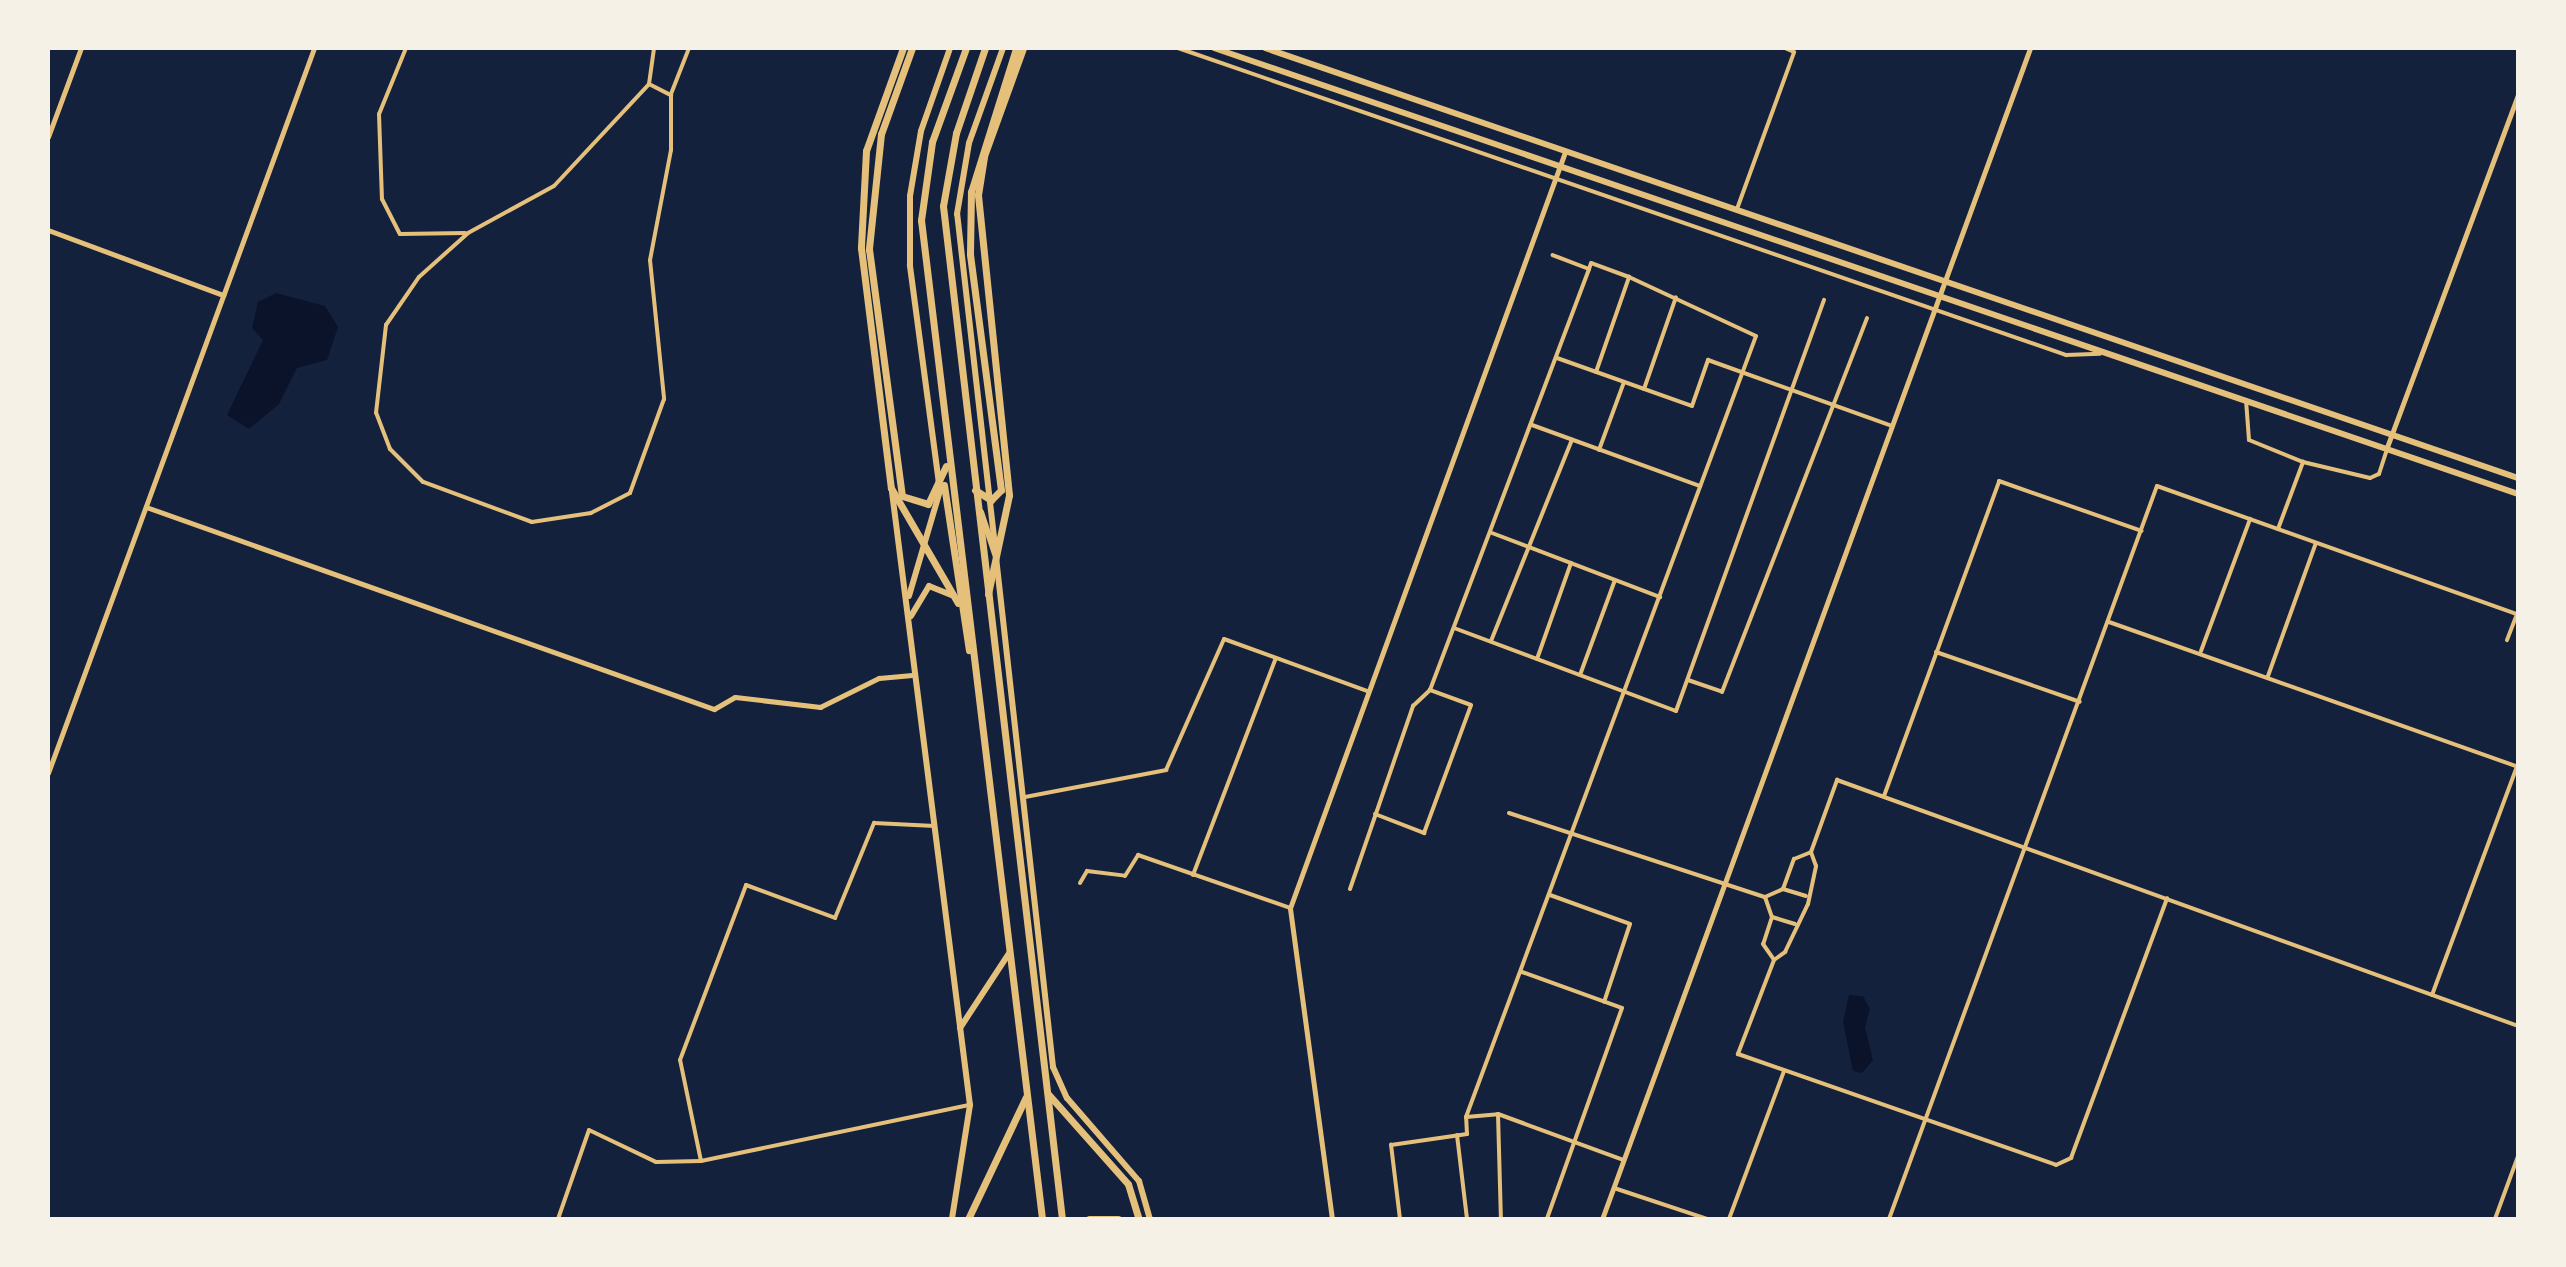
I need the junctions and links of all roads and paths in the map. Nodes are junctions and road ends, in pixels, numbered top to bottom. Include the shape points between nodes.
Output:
1 (81, 48) edge
2 (314, 48) edge
3 (406, 48) edge
4 (654, 48) edge
5 (689, 48) edge
6 (903, 48) edge
7 (912, 48) edge
8 (950, 48) edge
9 (966, 48) edge
10 (985, 48) edge
11 (1003, 48) edge
12 (1016, 48) edge
13 (1023, 48) edge
14 (1178, 48) edge
15 (1214, 48) edge
16 (1265, 48) edge
17 (1785, 48) edge
18 (2030, 48) edge
19 (649, 84) junction
20 (2518, 94) edge
21 (671, 95) junction
22 (48, 137) edge
23 (1565, 152) junction
24 (1560, 166) junction
25 (1556, 178) junction
26 (1737, 210) junction
27 (48, 230) edge
28 (468, 233) junction
29 (1553, 255) dead end
30 (1589, 269) junction
31 (1629, 277) junction
32 (1942, 282) junction
33 (223, 295) junction
34 (1937, 295) junction
35 (1676, 297) junction
36 (1824, 300) dead end
37 (1932, 309) junction
38 (1867, 318) dead end
39 (2112, 353) junction
40 (1557, 358) junction
41 (1596, 372) junction
42 (1743, 372) junction
43 (1624, 382) junction
44 (1644, 389) junction
45 (1792, 390) junction
46 (2246, 400) junction
47 (1834, 405) junction
48 (1532, 425) junction
49 (1890, 425) junction
50 (2391, 434) junction
51 (1572, 440) junction
52 (2387, 447) junction
53 (1599, 450) junction
54 (947, 456) junction
55 (2303, 462) junction
56 (944, 475) junction
57 (2518, 478) edge
58 (1700, 486) junction
59 (891, 488) junction
60 (974, 489) junction
61 (940, 491) junction
62 (2518, 494) edge
63 (991, 500) junction
64 (146, 507) junction
65 (2250, 519) junction
66 (2278, 529) junction
67 (2142, 531) junction
68 (1492, 533) junction
69 (2316, 543) junction
70 (925, 545) junction
71 (1528, 546) junction
72 (996, 557) junction
73 (1571, 563) junction
74 (1615, 580) junction
75 (1660, 597) junction
76 (908, 600) junction
77 (987, 600) junction
78 (957, 602) junction
79 (910, 619) junction
80 (2109, 621) junction
81 (1454, 628) junction
82 (2507, 640) dead end
83 (1491, 641) junction
84 (2201, 651) junction
85 (1936, 652) junction
86 (972, 657) junction
87 (1276, 658) junction
88 (1537, 659) junction
89 (916, 675) junction
90 (1580, 675) junction
91 (2268, 676) junction
92 (1687, 680) junction
93 (1430, 690) junction
94 (1367, 691) junction
95 (1625, 692) junction
96 (2080, 702) junction
97 (2518, 766) edge
98 (48, 773) edge
99 (1884, 796) junction
100 (1025, 797) junction
101 (1509, 813) dead end
102 (1374, 814) junction
103 (935, 826) junction
104 (1572, 835) junction
105 (2027, 848) junction
106 (1811, 852) junction
107 (1193, 875) junction
108 (1080, 883) dead end
109 (1723, 886) junction
110 (1350, 889) dead end
111 (1783, 889) junction
112 (1550, 895) junction
113 (1806, 896) junction
114 (1765, 897) junction
115 (2167, 898) junction
116 (1290, 908) junction
117 (1772, 917) junction
118 (1795, 924) junction
119 (1010, 952) junction
120 (1774, 960) junction
121 (1521, 971) junction
122 (2432, 995) junction
123 (1604, 1002) junction
124 (2518, 1026) edge
125 (960, 1028) junction
126 (1041, 1043) junction
127 (1053, 1067) junction
128 (1784, 1071) junction
129 (1027, 1095) junction
130 (1049, 1095) junction
131 (970, 1105) junction
132 (1498, 1114) junction
133 (1466, 1117) junction
134 (1924, 1119) junction
135 (1457, 1135) junction
136 (1575, 1142) junction
137 (2518, 1156) edge
138 (1624, 1160) junction
139 (701, 1161) junction
140 (1614, 1188) junction
141 (558, 1219) edge
142 (952, 1219) edge
143 (968, 1219) edge
144 (1042, 1219) edge
145 (1062, 1219) edge
146 (1089, 1219) edge
147 (1118, 1219) edge
148 (1139, 1219) edge
149 (1150, 1219) edge
150 (1332, 1219) edge
151 (1400, 1219) edge
152 (1467, 1219) edge
153 (1501, 1219) edge
154 (1547, 1219) edge
155 (1602, 1219) edge
156 (1707, 1219) edge
157 (1729, 1219) edge
158 (1889, 1219) edge
159 (2448, 1219) edge
160 (2461, 1219) edge
161 (2495, 1219) edge

1 - 22 street
2 - 33 street
3 - 28 street via 379,114 382,199 400,234
4 - 19 street
5 - 21 street
6 - 59 highway via 866,151 860,212
7 - 61 highway via 881,134 869,249 898,488 919,504
8 - 61 main road via 921,131 910,196 910,265
9 - 54 highway via 932,142 921,220
10 - 60 highway via 956,133 943,206
11 - 63 main road via 969,143 957,214
12 - 63 highway via 977,158 969,214 1001,490
13 - 72 highway via 984,156 978,195 1009,495
14 - 25 street
15 - 24 main road
16 - 23 main road
17 - 26 street via 1794,52
18 - 32 street
19 - 21 street
19 - 28 street via 554,186
20 - 50 street
21 - 28 street via 671,150 650,260 664,399 630,493 591,513 532,522 423,482 390,449 376,413 386,325 419,277
23 - 24 street
23 - 26 main road
24 - 25 street
24 - 34 main road
25 - 37 street
25 - 94 street
26 - 32 main road
27 - 33 street
29 - 30 street
30 - 31 street via 1591,263
30 - 40 street
31 - 35 street
31 - 41 street
32 - 34 street
32 - 50 main road
33 - 64 street
34 - 37 street
34 - 39 main road
35 - 42 street via 1756,336
35 - 44 street
36 - 45 street
37 - 39 street via 2066,355
37 - 49 street
38 - 47 street
39 - 46 main road
40 - 41 street
40 - 48 street
41 - 43 street
42 - 44 street via 1708,360 1692,406
42 - 45 street
42 - 58 street
43 - 44 street
43 - 53 street
45 - 47 street
45 - 92 street
46 - 52 main road
46 - 55 street via 2249,440
47 - 49 street
47 - 92 street via 1722,692
48 - 51 street
48 - 68 street
49 - 109 street
50 - 52 street
50 - 57 main road
51 - 53 street
51 - 71 street
52 - 55 street via 2379,474 2370,478
52 - 62 main road
53 - 58 street
54 - 56 highway
54 - 86 highway
55 - 66 street
56 - 61 highway
56 - 78 highway
58 - 75 street
59 - 70 highway
59 - 76 main road
60 - 63 highway
60 - 72 main road
60 - 77 highway
61 - 70 main road
63 - 72 main road
64 - 89 street via 714,709 735,697 820,707 879,678
64 - 98 street
65 - 66 street
65 - 67 street via 2157,486
65 - 84 street
66 - 69 street
67 - 80 street
67 - 85 street via 1999,481
68 - 71 street
68 - 81 street
69 - 82 street via 2517,614
69 - 91 street
70 - 76 main road
70 - 78 highway
71 - 73 street
71 - 83 street
72 - 77 highway
72 - 100 main road
73 - 74 street
73 - 88 street
74 - 75 street
74 - 90 street
75 - 95 street
76 - 79 main road
77 - 126 highway
78 - 79 main road via 929,586
78 - 86 highway
79 - 89 main road
80 - 84 street
80 - 96 street
81 - 83 street
81 - 93 street
83 - 88 street
84 - 91 street
85 - 96 street
85 - 99 street
86 - 119 highway
87 - 94 street
87 - 100 street via 1224,639 1166,770
87 - 107 street
88 - 90 street
89 - 103 main road
90 - 95 street
91 - 97 street
92 - 95 street via 1676,711
93 - 102 street via 1413,706
93 - 102 street via 1471,705 1424,833
94 - 116 street
95 - 104 street
96 - 105 street
97 - 122 street
99 - 105 street
99 - 106 street via 1837,780
100 - 127 main road
101 - 104 street
102 - 110 street
103 - 125 main road
103 - 139 street via 874,823 835,918 746,885 680,1060
104 - 109 street
104 - 112 street
105 - 115 street
105 - 134 street
106 - 111 street via 1794,859
106 - 113 street via 1816,866
107 - 108 street via 1138,855 1125,876 1087,871
107 - 116 street
109 - 114 street
109 - 138 street
111 - 113 street
111 - 114 street
112 - 121 street
112 - 123 street via 1630,924
113 - 118 street
114 - 117 street
115 - 122 street
115 - 134 street via 2071,1158 2056,1165
116 - 150 street
117 - 118 street
117 - 120 street via 1763,944
118 - 120 street via 1785,952
119 - 125 main road
119 - 129 highway
120 - 128 street via 1738,1054
121 - 123 street
121 - 133 street
122 - 124 street
123 - 136 street via 1622,1008
125 - 131 main road
126 - 127 main road
126 - 130 highway
127 - 149 main road via 1067,1098 1139,1181
128 - 134 street
128 - 157 street
129 - 143 highway
129 - 144 highway
130 - 145 highway
130 - 148 highway via 1128,1184
131 - 139 street
131 - 142 main road
132 - 133 street
132 - 136 street
132 - 153 street
133 - 135 street via 1467,1134
134 - 158 street
135 - 151 street via 1391,1145
135 - 152 street
136 - 138 street
136 - 154 street
137 - 161 street
138 - 140 street
139 - 141 street via 656,1162 589,1130
140 - 155 street
140 - 156 street
146 - 147 highway
159 - 160 street

